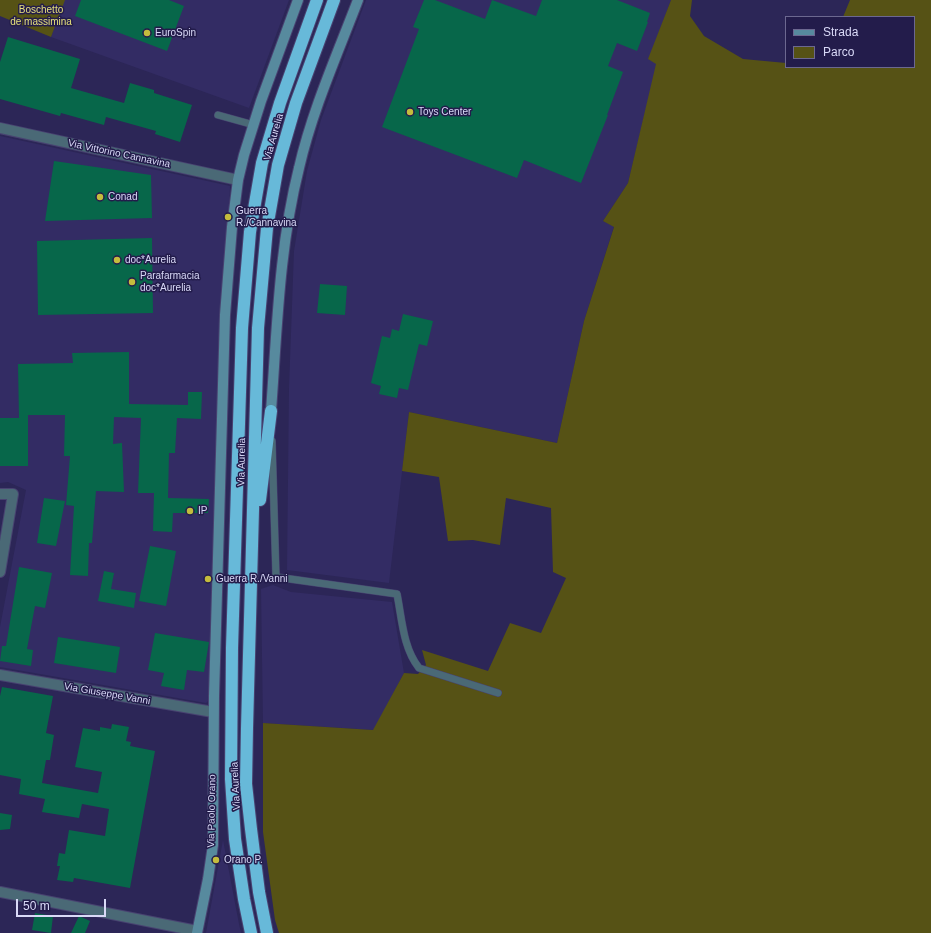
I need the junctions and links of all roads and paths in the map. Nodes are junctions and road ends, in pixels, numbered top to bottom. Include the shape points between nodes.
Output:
1 (298, 0) edge
2 (317, 0) edge
3 (334, 0) edge
4 (358, 0) edge
5 (218, 115) dead end
6 (254, 125) junction
7 (0, 128) edge
8 (238, 180) junction
9 (271, 411) junction
10 (0, 494) edge
11 (252, 534) junction
12 (0, 572) edge
13 (0, 675) edge
14 (498, 693) dead end
15 (214, 712) junction
16 (0, 892) edge
17 (197, 932) edge
18 (251, 933) edge
19 (267, 933) edge

1 - 6 street
2 - 18 highway, Via Aurelia via 280,103 262,163 250,232 242,328 232,648 231,779 236,839
3 - 11 highway, Via Aurelia via 296,103 278,165 267,228 258,328
4 - 9 street via 315,114 299,168 285,238
5 - 6 lane
6 - 8 street
7 - 8 street, Via Vittorino Cannavina
8 - 15 street via 225,315
9 - 11 highway via 260,503
9 - 14 lane via 276,578 398,594 408,650 412,660 420,668
10 - 12 street via 14,494
11 - 19 highway, Via Aurelia via 246,784 259,892
13 - 15 street, Via Giuseppe Vanni
15 - 17 street, Via Paolo Orano via 213,845
16 - 17 street

